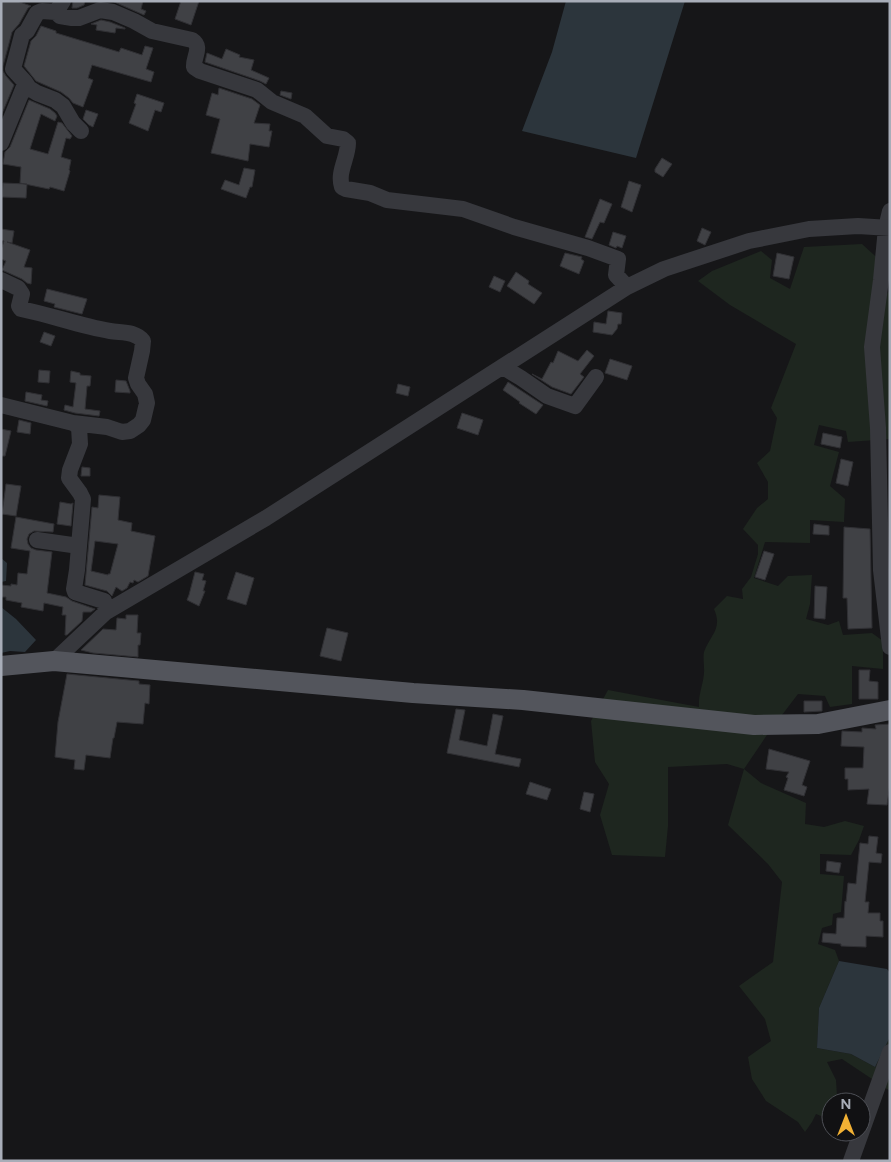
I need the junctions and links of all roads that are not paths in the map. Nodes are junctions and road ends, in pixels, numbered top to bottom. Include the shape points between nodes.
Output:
1 (60, 7) edge
2 (29, 88) junction
3 (82, 131) dead end
4 (1, 143) edge
5 (890, 211) edge
6 (888, 228) edge
7 (1, 280) edge
8 (627, 287) junction
9 (503, 367) junction
10 (596, 377) dead end
11 (1, 405) edge
12 (73, 423) junction
13 (37, 540) dead end
14 (79, 546) junction
15 (106, 612) junction
16 (890, 647) edge
17 (54, 661) junction
18 (1, 666) edge
19 (890, 710) edge
20 (890, 1052) edge
21 (851, 1161) edge

1 - 2 street via 37,12 28,31 22,35 13,68
1 - 8 street via 60,16 79,18 100,10 113,12 152,31 192,40 198,48 194,67 200,72 257,90 272,102 306,116 327,136 348,143 340,181 346,190 387,200 462,209 588,248 618,259 616,275
2 - 3 street via 63,106
2 - 4 street via 23,89
5 - 6 street
6 - 8 street via 809,229 749,241 664,268
6 - 16 street via 872,347 878,428 881,570
7 - 12 street via 18,288 22,294 21,309 132,334 143,341 136,378 148,403 139,425 122,432
8 - 9 street
9 - 10 street via 547,396 575,406
9 - 15 street via 266,518
11 - 12 street
12 - 14 street via 79,426 80,444 69,478 83,499
13 - 14 street
14 - 15 street via 75,592 104,601
15 - 17 street
17 - 18 main road
17 - 19 main road via 523,700 754,726 818,724
20 - 21 street

